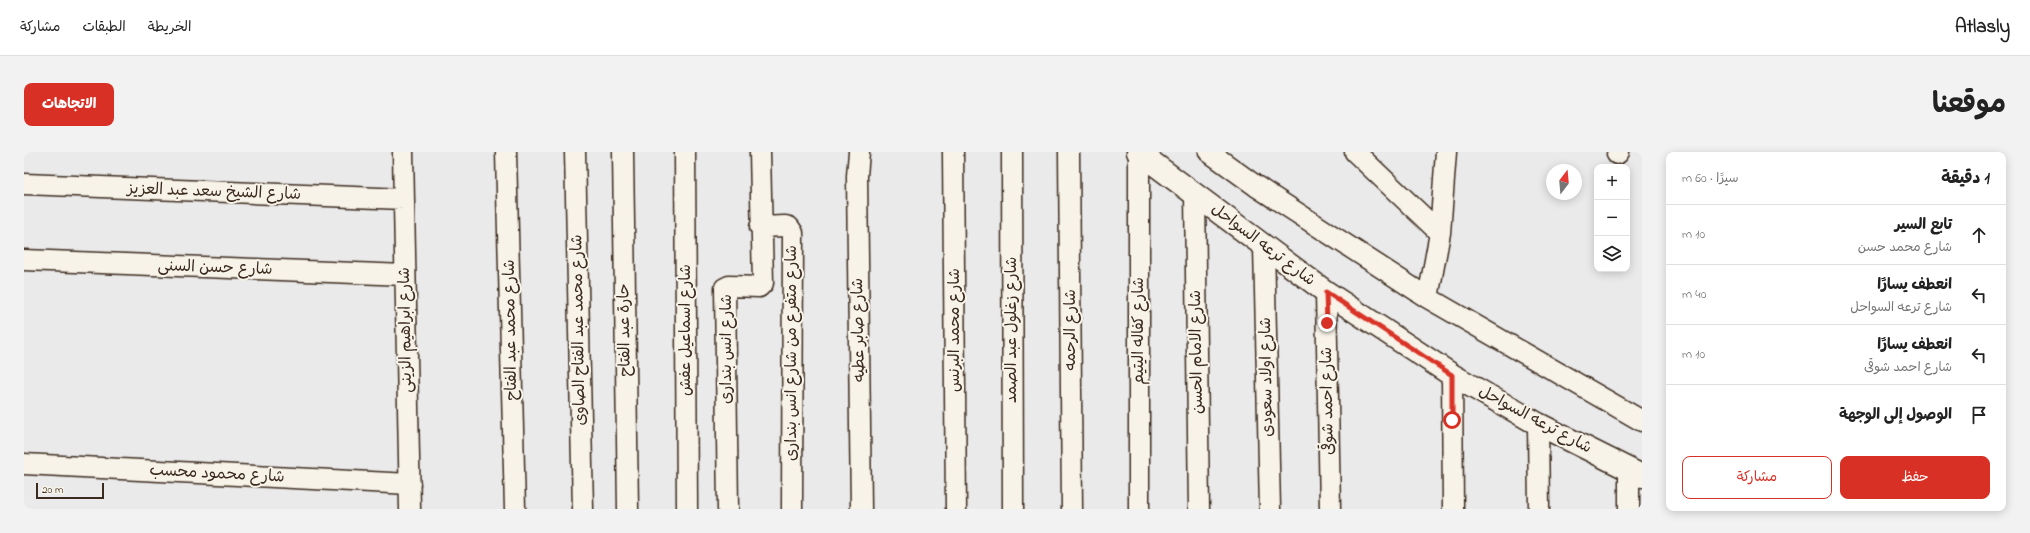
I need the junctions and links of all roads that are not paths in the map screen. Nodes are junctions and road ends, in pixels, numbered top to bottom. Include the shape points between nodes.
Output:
1 (403, 152) edge
2 (506, 152) edge
3 (575, 152) edge
4 (622, 152) edge
5 (685, 152) edge
6 (760, 152) edge
7 (859, 152) edge
8 (953, 152) edge
9 (1012, 152) edge
10 (1069, 152) edge
11 (1138, 152) edge
12 (1209, 152) edge
13 (1356, 152) edge
14 (1446, 152) edge
15 (24, 184) edge
16 (1194, 194) junction
17 (404, 199) junction
18 (760, 227) junction
19 (1440, 233) junction
20 (1264, 246) junction
21 (24, 260) edge
22 (405, 275) junction
23 (1326, 292) junction
24 (1428, 298) junction
25 (1452, 375) junction
26 (1642, 421) edge
27 (1538, 424) junction
28 (24, 464) edge
29 (1635, 472) edge
30 (410, 484) junction
31 (410, 509) edge
32 (515, 509) edge
33 (584, 509) edge
34 (628, 509) edge
35 (688, 509) edge
36 (728, 509) edge
37 (792, 509) edge
38 (861, 509) edge
39 (956, 509) edge
40 (1012, 509) edge
41 (1072, 509) edge
42 (1139, 509) edge
43 (1199, 509) edge
44 (1270, 509) edge
45 (1330, 509) edge
46 (1453, 509) edge
47 (1539, 509) edge
48 (1629, 509) edge

1 - 17 street, شارع ابراهيم الزينى
2 - 32 street, شارع محمد عبد الفتاح
3 - 33 street, شارع محمد عبد الفتاح الصاوى
4 - 34 street, حارة عبد الفتاح
5 - 35 street, شارع اسماعيل عفش
6 - 18 street, شارع انس بندارى
7 - 38 street, شارع صابر عطيه via 857,176
8 - 39 street, شارع محمد البرنس
9 - 40 street, شارع زغلول عبد الصمد
10 - 41 street, شارع الرحمه
11 - 16 main road, شارع ترعه السواحل
11 - 42 street, شارع كفاله اليتيم
12 - 24 street via 1256,186
13 - 19 street
14 - 19 street
15 - 17 street, شارع الشيخ سعد عبد العزيز
16 - 20 main road, شارع ترعه السواحل
16 - 43 street, شارع الامام الحسن
17 - 22 street, شارع ابراهيم الزينى
18 - 36 street, شارع انس بندارى via 762,285 725,288
18 - 37 street, شارع متفرع من شارع انس بندارى via 785,226 793,233
19 - 24 street
20 - 23 main road, شارع ترعه السواحل
20 - 44 street, شارع اولاد سعودى
21 - 22 street, شارع حسن السنى
22 - 30 street, شارع ابراهيم الزينى
23 - 25 main road, شارع ترعه السواحل
23 - 45 street, شارع احمد شوقى
24 - 26 street
25 - 27 main road, شارع ترعه السواحل
25 - 46 street
27 - 29 main road, شارع ترعه السواحل
27 - 47 street
28 - 30 street, شارع محمود محسب
29 - 48 street
30 - 31 street, شارع ابراهيم الزينى

